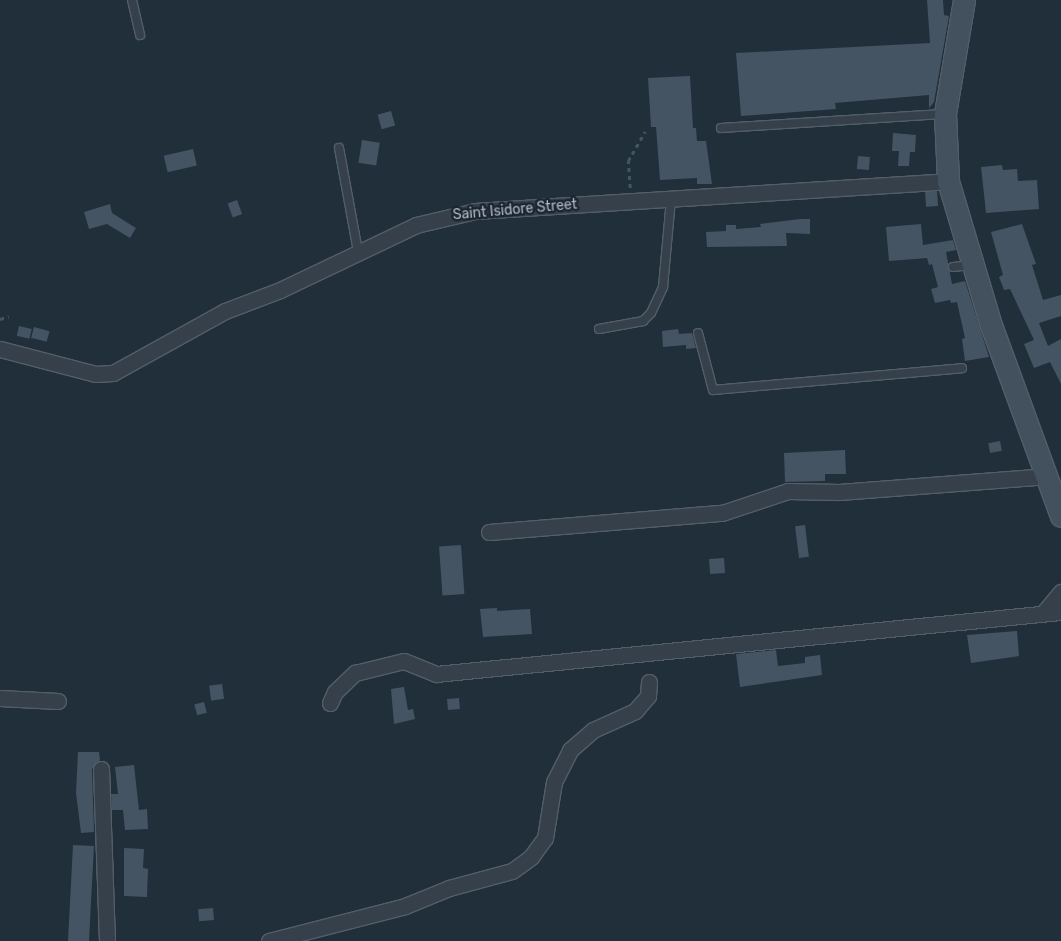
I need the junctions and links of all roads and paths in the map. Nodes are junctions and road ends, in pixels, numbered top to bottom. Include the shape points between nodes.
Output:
1 (132, 0) edge
2 (964, 0) edge
3 (140, 35) dead end
4 (945, 114) junction
5 (721, 128) dead end
6 (645, 132) dead end
7 (339, 148) dead end
8 (948, 181) junction
9 (632, 199) junction
10 (671, 199) junction
11 (358, 252) junction
12 (9, 316) dead end
13 (0, 319) edge
14 (600, 329) dead end
15 (698, 333) dead end
16 (0, 349) edge
17 (962, 368) dead end
18 (1047, 476) junction
19 (1061, 516) edge
20 (489, 532) dead end
21 (1061, 592) edge
22 (1044, 612) junction
23 (1061, 612) edge
24 (649, 682) dead end
25 (0, 698) edge
26 (58, 701) dead end
27 (330, 703) dead end
28 (101, 769) dead end
29 (107, 941) edge
30 (269, 941) edge

1 - 3 lane
2 - 4 street
4 - 5 lane
4 - 8 street
6 - 9 path via 628,161
7 - 11 lane
8 - 10 street, Saint Isidore Street
8 - 18 street via 962,266
9 - 10 street, Saint Isidore Street
9 - 11 street, Saint Isidore Street via 444,216 416,225
10 - 14 lane via 663,287 651,313 643,321
11 - 16 street, Saint Isidore Street via 280,290 225,311 114,373 95,374
12 - 13 path
15 - 17 lane via 713,390
18 - 19 street
18 - 20 street via 840,492 788,491 722,513
21 - 22 street
22 - 23 street
22 - 27 street via 436,674 404,662 355,673 335,692
24 - 30 street via 648,696 634,711 594,730 570,750 554,782 545,838 532,857 512,870 449,888 405,906
25 - 26 street
28 - 29 street

